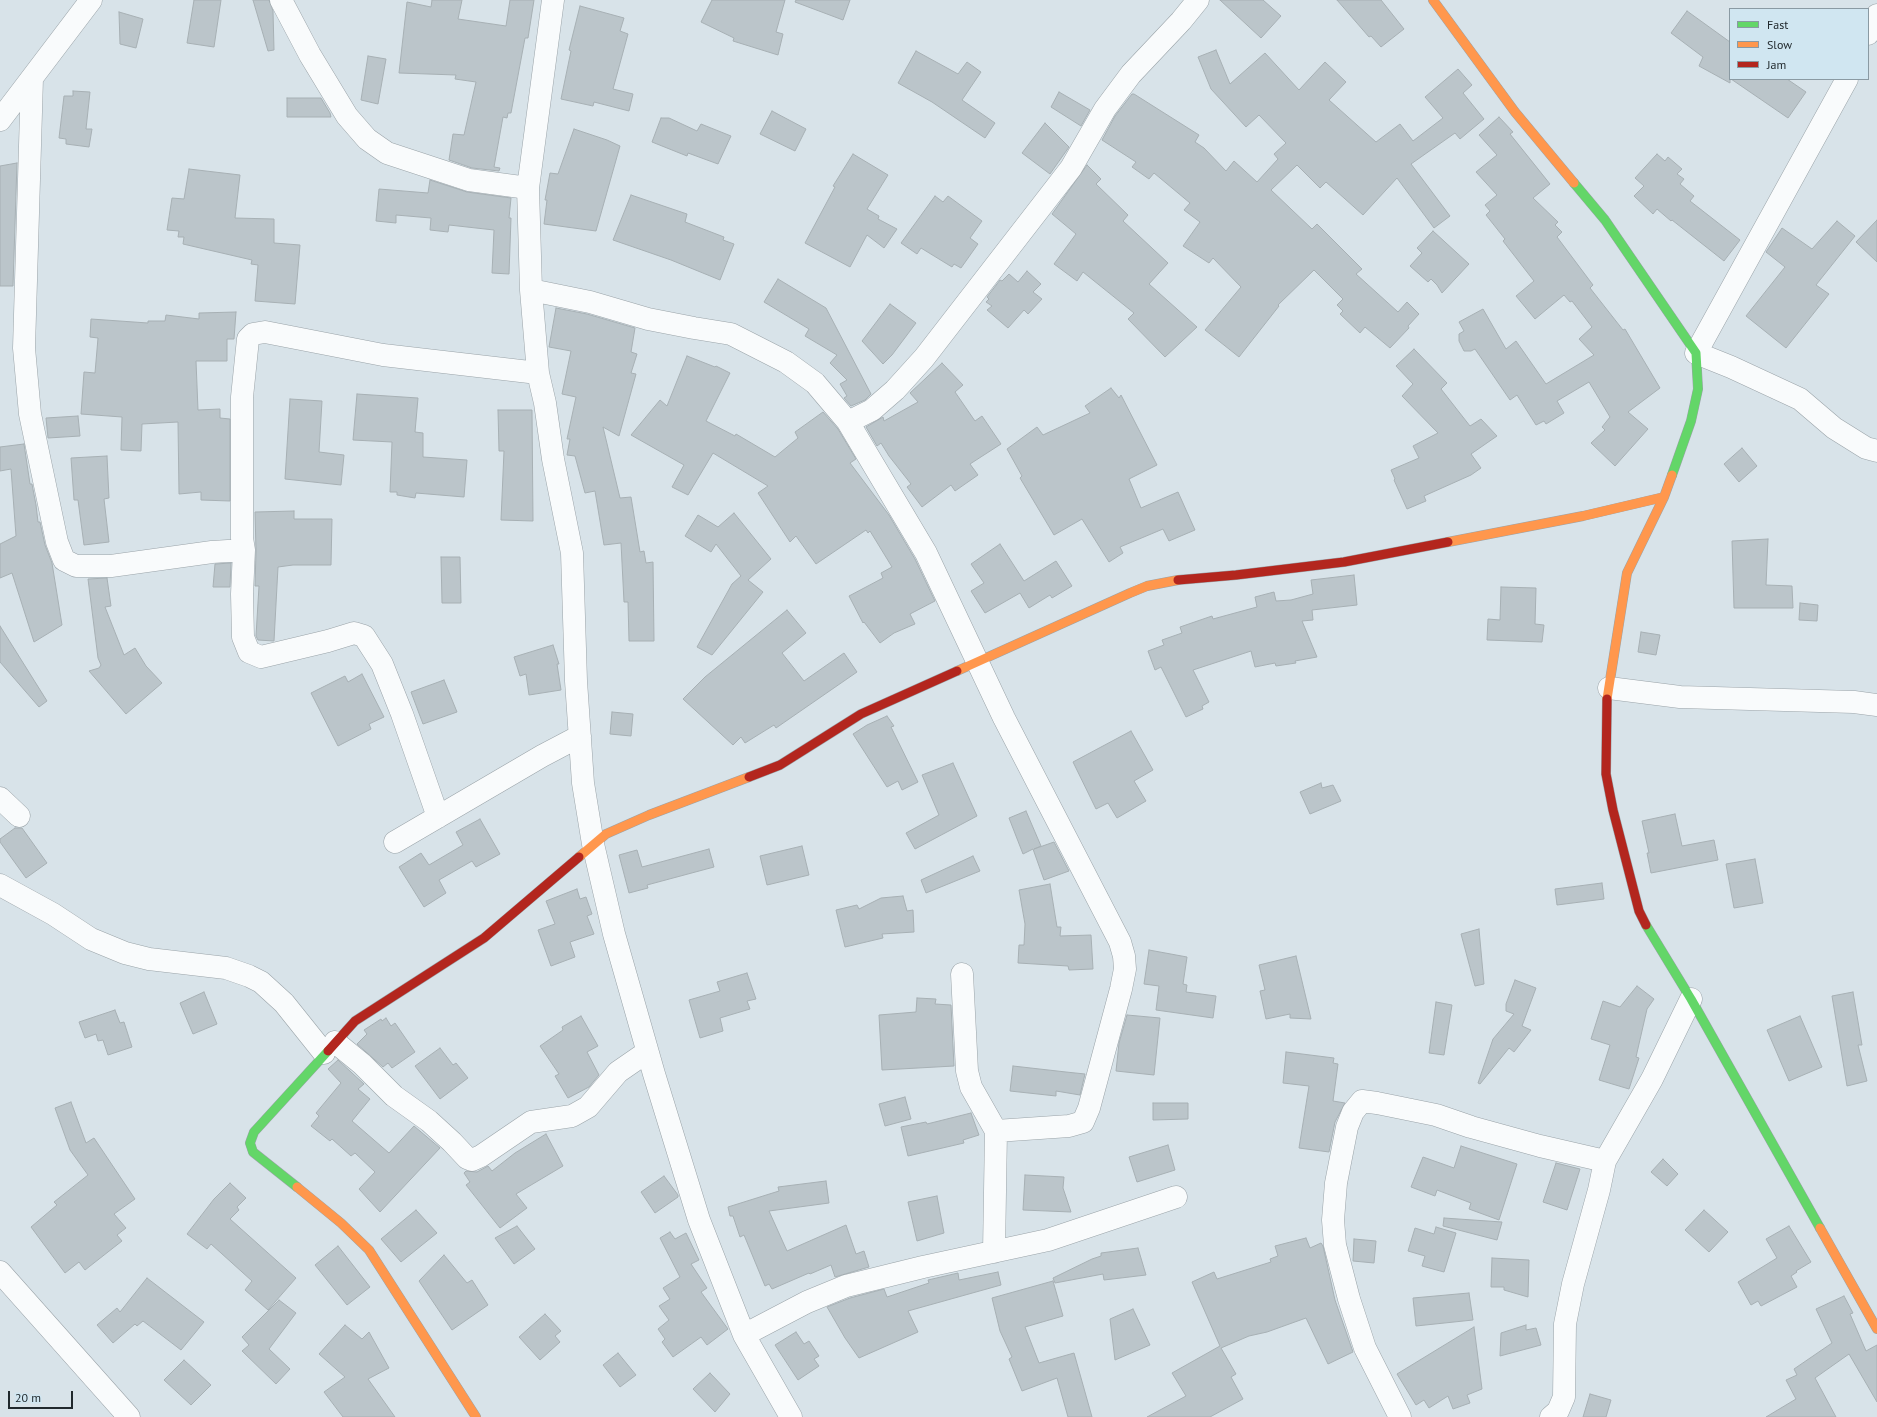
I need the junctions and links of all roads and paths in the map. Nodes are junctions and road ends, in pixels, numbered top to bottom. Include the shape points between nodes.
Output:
1 (92, 0) edge
2 (281, 0) edge
3 (553, 0) edge
4 (1198, 0) edge
5 (1433, 0) edge
6 (1877, 15) edge
7 (1869, 32) edge
8 (32, 78) junction
9 (1846, 80) edge
10 (0, 120) edge
11 (528, 188) junction
12 (531, 290) junction
13 (1696, 353) junction
14 (538, 373) junction
15 (848, 422) junction
16 (1877, 451) edge
17 (1664, 497) junction
18 (244, 550) junction
19 (976, 661) junction
20 (1608, 688) junction
21 (1877, 705) edge
22 (580, 736) junction
23 (0, 798) edge
24 (19, 816) dead end
25 (438, 817) junction
26 (395, 842) dead end
27 (593, 844) junction
28 (0, 885) edge
29 (962, 974) dead end
30 (1691, 999) junction
31 (329, 1048) junction
32 (648, 1052) junction
33 (996, 1130) junction
34 (1605, 1160) junction
35 (1176, 1197) dead end
36 (994, 1252) junction
37 (0, 1272) edge
38 (1877, 1329) edge
39 (744, 1335) junction
40 (129, 1417) edge
41 (476, 1417) edge
42 (791, 1417) edge
43 (1400, 1417) edge
44 (1551, 1417) edge

1 - 8 street
2 - 11 street via 310,56 347,116 367,139 387,153 469,180
3 - 11 street
4 - 15 street via 1131,74 1105,109 1071,168 924,358 872,410
5 - 13 street via 1515,112 1605,220
6 - 7 street
8 - 10 street
8 - 18 street via 24,348 30,414 57,542 64,560 76,566 111,566
9 - 13 street
11 - 12 street
12 - 14 street
12 - 15 street via 590,302 648,319 731,334 786,362 815,383
13 - 16 street via 1800,399 1834,428 1866,448
13 - 17 street via 1698,389 1691,421
14 - 18 street via 416,360 265,332 253,334 248,339 242,397
14 - 22 street via 572,553
15 - 19 street via 926,553
17 - 19 street via 1583,516 1344,562 1174,580 1147,586
17 - 20 street via 1627,573
18 - 25 street via 243,637 249,652 261,657 354,633 364,636 382,664
19 - 27 street via 861,714 780,765 649,815 606,834
19 - 33 street via 1120,942 1125,962 1119,997 1083,1122 1069,1126
20 - 21 street via 1680,697 1854,702
20 - 30 street via 1606,774 1639,911 1650,934
22 - 25 street
22 - 27 street via 583,782
23 - 24 street
25 - 26 street
27 - 31 street via 484,938 355,1021
27 - 32 street via 614,934
28 - 31 street via 91,939 125,953 162,961 226,968 249,976 261,982
29 - 33 street via 967,1071 971,1087
30 - 34 street via 1652,1079
30 - 38 street
31 - 32 street via 362,1064 394,1096 429,1121 472,1160 531,1122 572,1116 588,1107 618,1072
31 - 41 street via 254,1132 250,1143 252,1152 341,1223 369,1250
32 - 39 street via 699,1220
33 - 36 street
34 - 43 street via 1540,1146 1471,1127 1436,1114 1362,1101 1353,1112 1347,1127 1336,1183 1333,1220 1335,1245 1348,1299 1366,1348
34 - 44 street via 1565,1324 1564,1397 1558,1411
35 - 36 street via 1048,1240
36 - 39 street via 846,1286 807,1302
37 - 40 street
39 - 42 street

